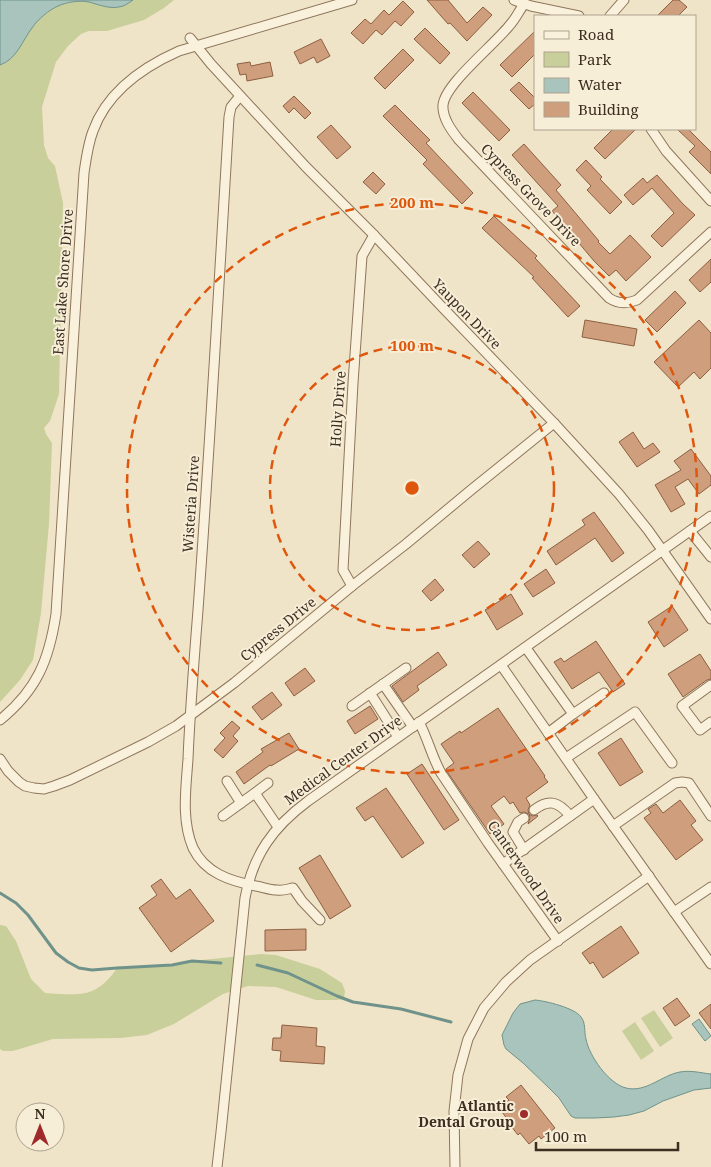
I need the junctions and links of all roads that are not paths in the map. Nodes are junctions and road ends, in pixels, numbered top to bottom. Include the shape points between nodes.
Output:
1 (352, 0) edge
2 (514, 0) edge
3 (624, 0) edge
4 (524, 4) junction
5 (574, 15) edge
6 (611, 15) edge
7 (190, 38) dead end
8 (196, 46) junction
9 (240, 96) junction
10 (652, 130) edge
11 (710, 199) edge
12 (711, 232) edge
13 (374, 235) junction
14 (554, 424) junction
15 (711, 516) edge
16 (690, 531) junction
17 (662, 550) junction
18 (711, 558) edge
19 (352, 586) junction
20 (711, 619) edge
21 (526, 648) junction
22 (501, 665) junction
23 (406, 668) dead end
24 (383, 684) junction
25 (711, 686) edge
26 (370, 693) junction
27 (604, 693) dead end
28 (352, 706) dead end
29 (573, 714) junction
30 (190, 717) junction
31 (0, 720) edge
32 (711, 722) edge
33 (416, 725) junction
34 (548, 733) junction
35 (398, 737) junction
36 (566, 758) junction
37 (0, 759) edge
38 (672, 764) dead end
39 (227, 781) dead end
40 (268, 783) dead end
41 (255, 793) junction
42 (594, 799) junction
43 (241, 803) junction
44 (534, 810) dead end
45 (223, 816) dead end
46 (570, 816) junction
47 (711, 816) edge
48 (524, 818) dead end
49 (613, 826) junction
50 (278, 827) junction
51 (524, 850) junction
52 (503, 864) junction
53 (648, 876) junction
54 (248, 884) junction
55 (711, 887) edge
56 (674, 912) junction
57 (320, 920) dead end
58 (558, 940) junction
59 (711, 964) edge
60 (216, 1167) edge
61 (455, 1167) edge

1 - 8 street, East Lake Shore Drive
2 - 4 street
3 - 6 street
4 - 5 street
4 - 12 street, Cypress Grove Drive via 510,26 446,96 444,111 459,140 614,301 637,300
7 - 8 street, Yaupon Drive
8 - 9 street, Yaupon Drive
8 - 31 street, East Lake Shore Drive via 150,65 126,84 103,112 88,147 56,614 48,651 32,688
9 - 13 street, Yaupon Drive
9 - 30 street, Wisteria Drive via 229,117
10 - 11 street via 666,151
13 - 14 street, Yaupon Drive
13 - 19 street, Holly Drive via 362,256 351,420 343,570
14 - 17 street, Yaupon Drive via 619,494
14 - 19 street, Cypress Drive
15 - 16 street, Medical Center Drive
16 - 17 street, Medical Center Drive
16 - 18 street
17 - 20 street, Yaupon Drive
17 - 21 street, Medical Center Drive
19 - 30 street, Cypress Drive
21 - 22 street, Medical Center Drive
21 - 29 street
22 - 33 street, Medical Center Drive
22 - 34 street
23 - 24 street
24 - 26 street
24 - 33 street, Canterwood Drive
25 - 32 street via 682,706 700,730
26 - 28 street
26 - 35 street
27 - 29 street
29 - 34 street
30 - 37 street, Cypress Drive via 148,742 70,780 44,788 24,786
30 - 54 street, Wisteria Drive via 186,808 189,838 198,857 212,871
33 - 35 street, Medical Center Drive
33 - 52 street, Canterwood Drive via 438,768
34 - 36 street
35 - 50 street, Medical Center Drive via 303,804
36 - 38 street via 635,712
36 - 42 street
39 - 43 street
40 - 41 street
41 - 43 street
41 - 50 street
42 - 46 street
42 - 49 street
43 - 45 street
44 - 46 street via 549,802 563,807
46 - 51 street
47 - 49 street via 688,783 682,782
48 - 51 street via 513,832
49 - 53 street
50 - 54 street, Medical Center Drive via 262,848
51 - 52 street
52 - 58 street, Canterwood Drive
53 - 56 street
53 - 58 street, Canterwood Drive
54 - 57 street, Wisteria Drive via 278,891 293,888
54 - 60 street, Medical Center Drive
55 - 56 street
56 - 59 street
58 - 61 street via 506,982 484,1008 468,1039 455,1092

